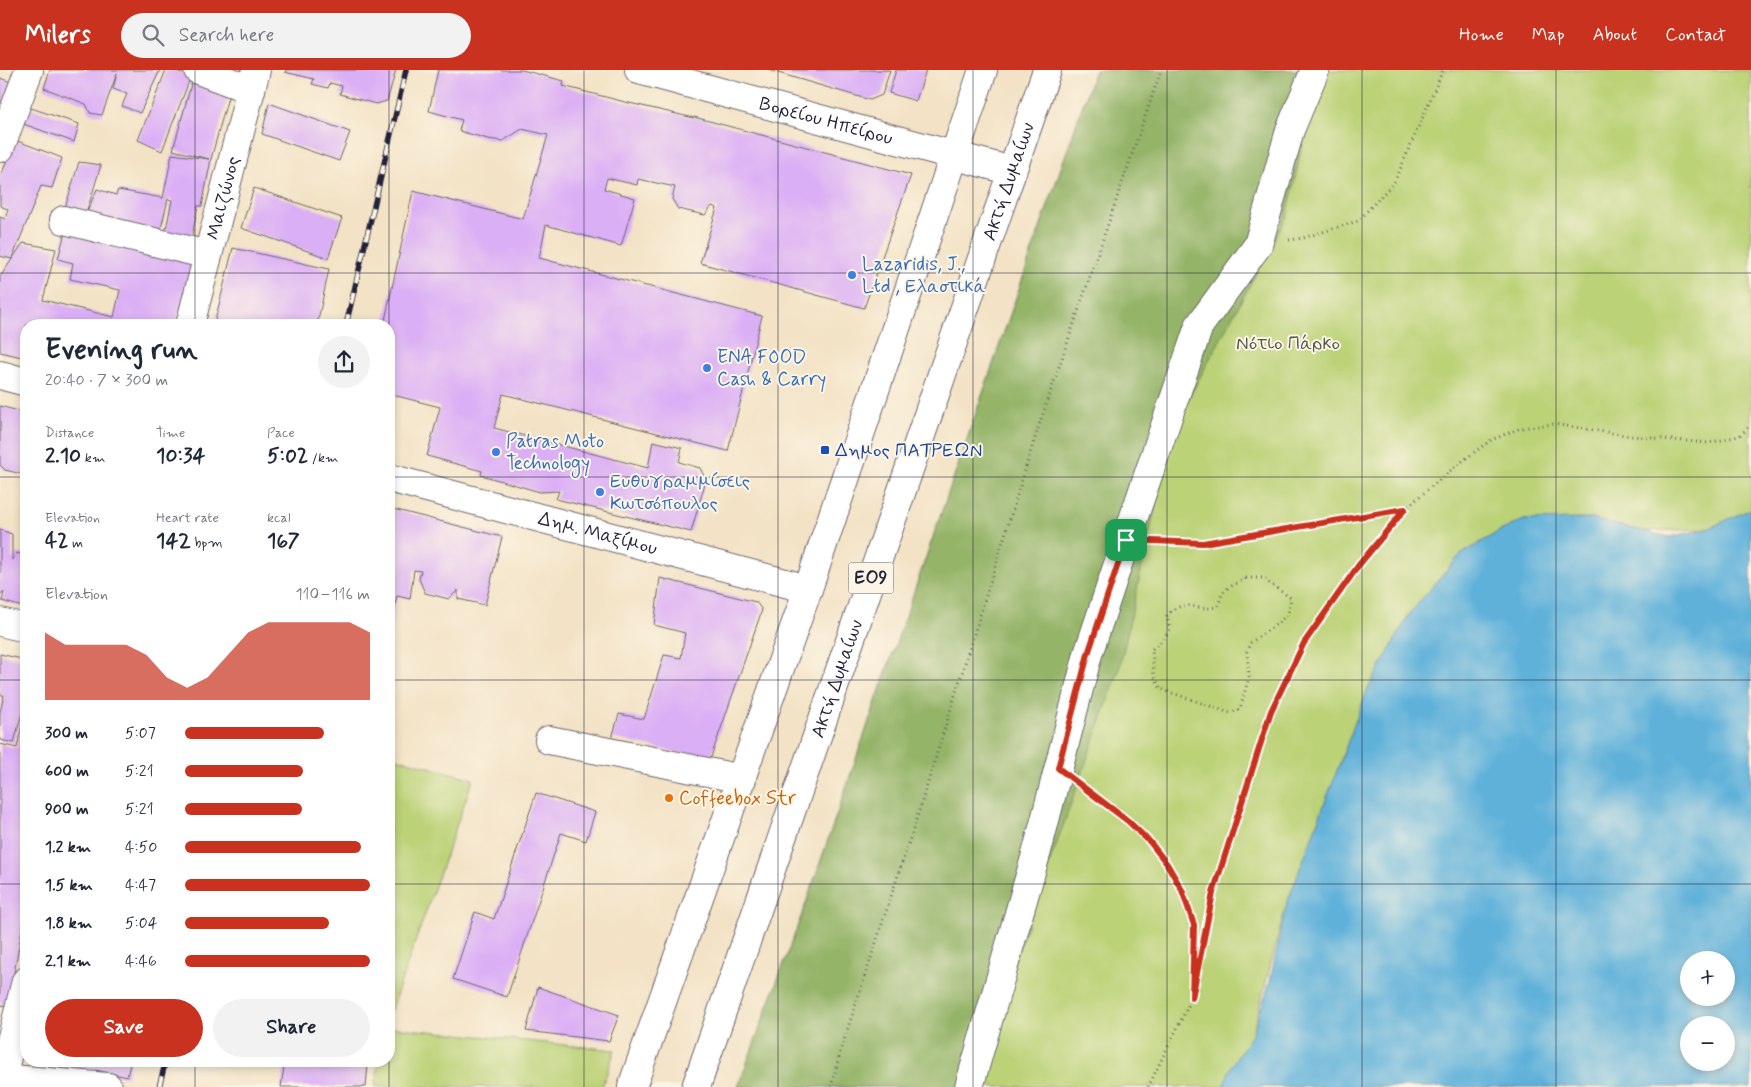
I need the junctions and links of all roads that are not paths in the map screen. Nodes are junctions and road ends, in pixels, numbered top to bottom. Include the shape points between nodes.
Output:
1 (29, 70) edge
2 (198, 70) edge
3 (639, 70) edge
4 (983, 70) edge
5 (1047, 70) edge
6 (1315, 70) edge
7 (254, 80) edge
8 (0, 148) edge
9 (954, 155) junction
10 (1012, 171) junction
11 (64, 220) dead end
12 (208, 255) junction
13 (192, 319) edge
14 (0, 375) edge
15 (20, 380) edge
16 (395, 480) edge
17 (808, 589) junction
18 (0, 622) edge
19 (20, 627) edge
20 (549, 740) dead end
21 (742, 779) junction
22 (20, 1005) edge
23 (1, 1081) edge
24 (108, 1087) edge
25 (632, 1087) edge
26 (696, 1087) edge
27 (969, 1087) edge

1 - 8 main road
2 - 7 main road
3 - 9 main road, Βορείου Ηπείρου
4 - 9 main road
5 - 10 main road, Ακτή Δυμαίων / ΕΟ9
6 - 27 main road via 1290,130 1258,245 1199,326 1126,540 1088,654 1037,851
7 - 12 main road, Μαιζώνος
9 - 10 main road, Βορείου Ηπείρου
9 - 17 main road
10 - 26 main road, Ακτή Δυμαίων / ΕΟ9
11 - 12 main road
12 - 13 main road, Μαιζώνος
14 - 15 main road
16 - 17 main road, Δημ. Μαξίμου
17 - 21 main road
18 - 19 main road
20 - 21 main road
21 - 25 main road
22 - 23 main road
23 - 24 main road

